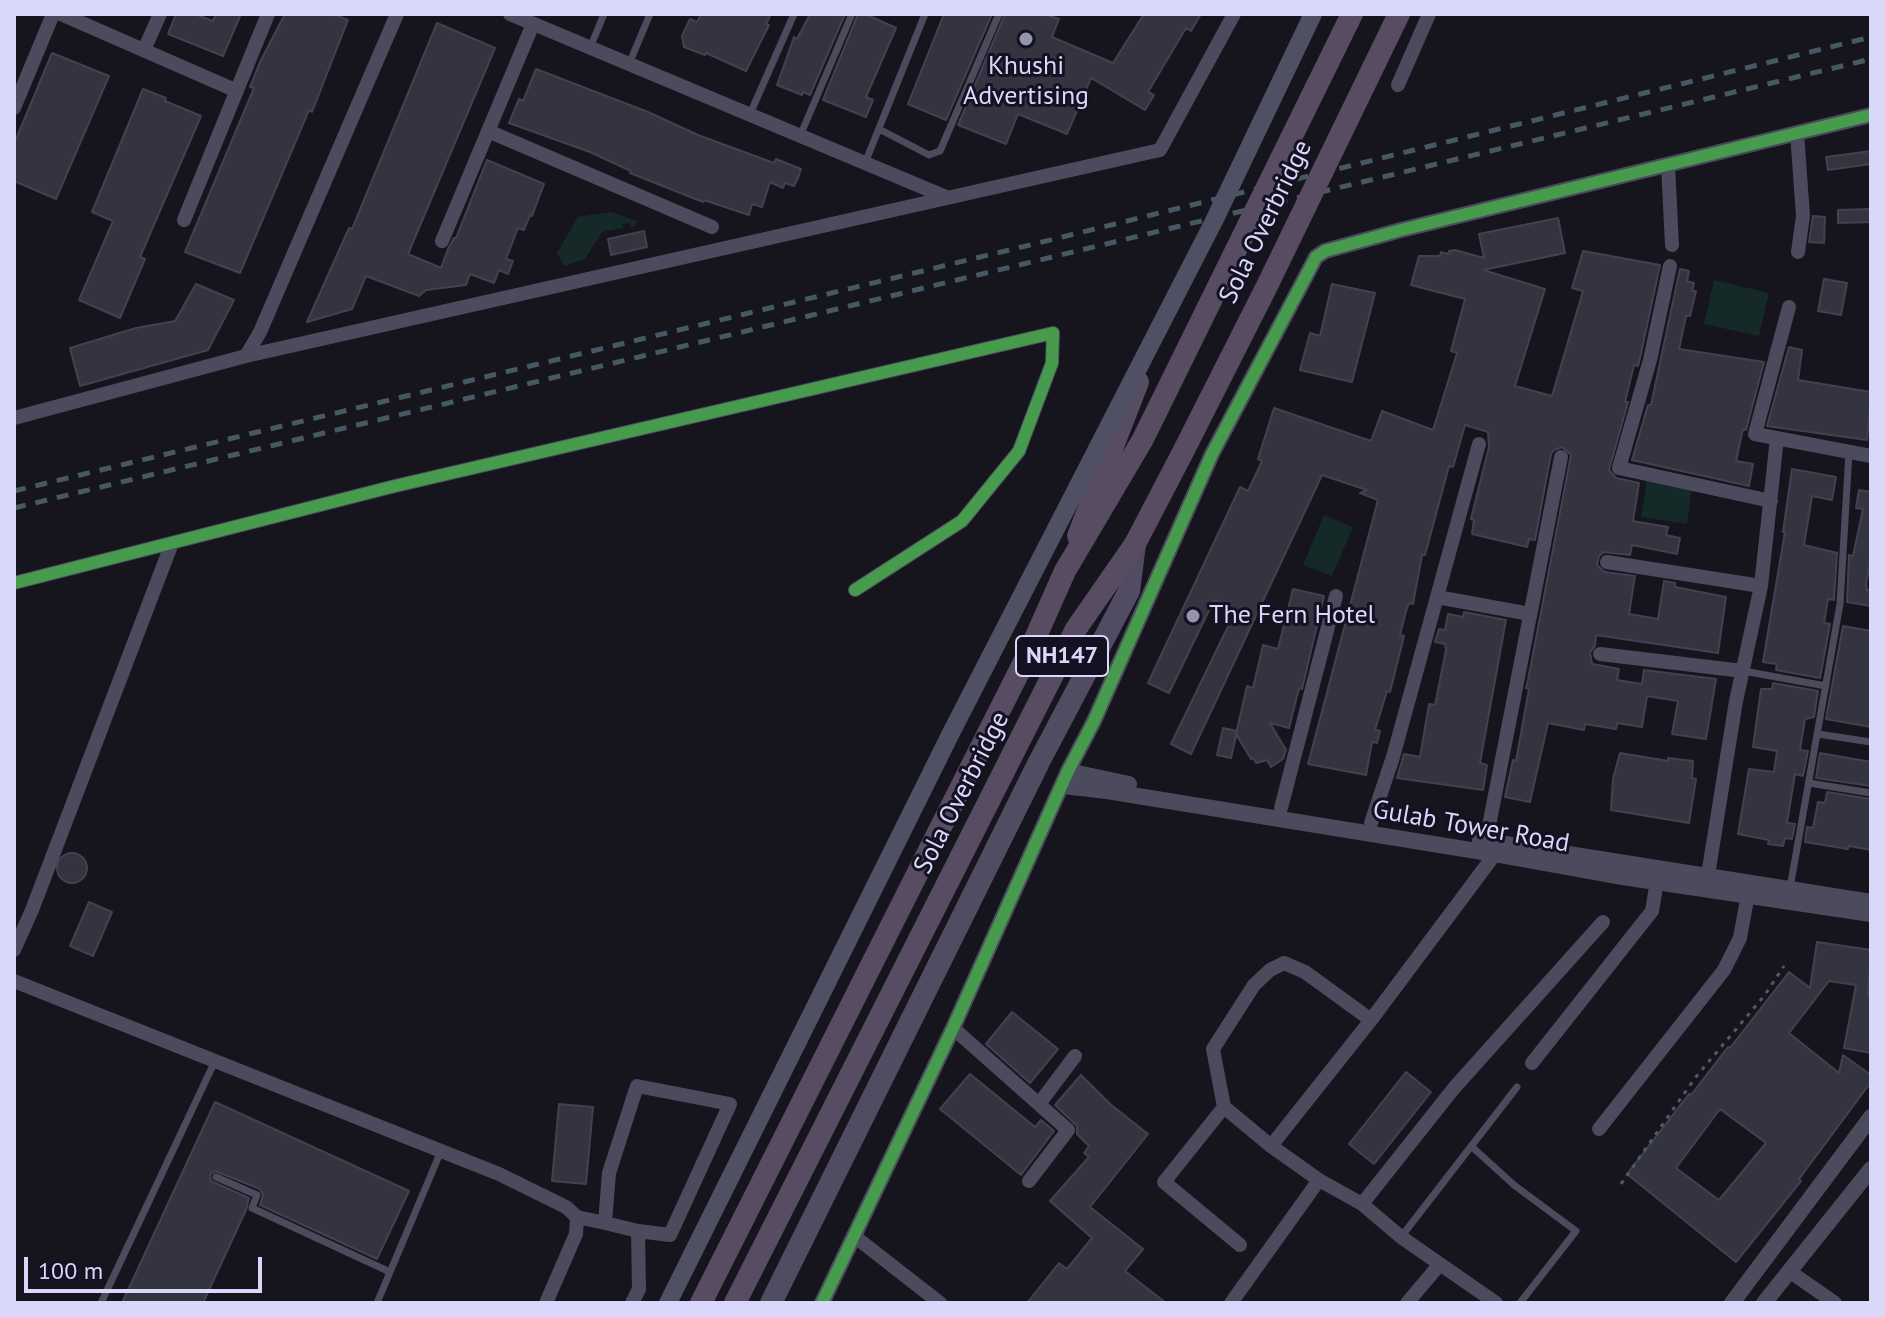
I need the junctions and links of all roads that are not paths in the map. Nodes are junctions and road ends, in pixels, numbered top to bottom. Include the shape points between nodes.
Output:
1 (53, 14) edge
2 (61, 14) edge
3 (160, 14) edge
4 (268, 14) edge
5 (397, 14) edge
6 (510, 14) edge
7 (604, 14) edge
8 (650, 14) edge
9 (794, 14) edge
10 (852, 14) edge
11 (925, 14) edge
12 (999, 14) edge
13 (1234, 14) edge
14 (1313, 14) edge
15 (1352, 14) edge
16 (1399, 14) edge
17 (1429, 14) edge
18 (533, 24) junction
19 (590, 48) junction
20 (144, 50) junction
21 (629, 64) junction
22 (1398, 85) dead end
23 (237, 91) junction
24 (14, 108) edge
25 (1871, 115) edge
26 (749, 116) junction
27 (879, 129) junction
28 (488, 131) junction
29 (1797, 133) junction
30 (800, 136) junction
31 (865, 163) junction
32 (1668, 164) junction
33 (946, 197) junction
34 (184, 220) dead end
35 (712, 227) dead end
36 (442, 241) dead end
37 (1672, 245) dead end
38 (1798, 252) dead end
39 (1670, 266) dead end
40 (1789, 307) dead end
41 (1158, 329) junction
42 (246, 356) junction
43 (14, 418) edge
44 (1777, 438) junction
45 (1479, 444) dead end
46 (1849, 452) junction
47 (1871, 456) edge
48 (1561, 457) dead end
49 (1771, 501) junction
50 (172, 543) junction
51 (1135, 544) junction
52 (1607, 562) dead end
53 (1065, 571) junction
54 (14, 583) edge
55 (1761, 586) junction
56 (855, 590) dead end
57 (1336, 596) dead end
58 (1437, 597) junction
59 (1530, 614) junction
60 (1600, 654) dead end
61 (1743, 671) junction
62 (1826, 686) junction
63 (1818, 734) junction
64 (1871, 742) edge
65 (1065, 779) junction
66 (1809, 783) junction
67 (1871, 793) edge
68 (1281, 808) junction
69 (1371, 823) junction
70 (1491, 848) junction
71 (1708, 875) junction
72 (1657, 881) junction
73 (1790, 888) junction
74 (1748, 894) junction
75 (1871, 902) edge
76 (1871, 914) edge
77 (1603, 922) dead end
78 (14, 950) edge
79 (14, 981) edge
80 (1371, 1020) junction
81 (953, 1028) junction
82 (1075, 1056) dead end
83 (215, 1061) junction
84 (1532, 1063) dead end
85 (1517, 1087) dead end
86 (1039, 1104) junction
87 (1224, 1107) junction
88 (1871, 1117) edge
89 (1599, 1129) dead end
90 (1271, 1146) junction
91 (1471, 1146) junction
92 (441, 1151) junction
93 (1871, 1169) edge
94 (216, 1177) dead end
95 (1319, 1180) junction
96 (1029, 1181) dead end
97 (1362, 1204) junction
98 (577, 1217) junction
99 (605, 1223) junction
100 (638, 1231) junction
101 (854, 1236) junction
102 (1401, 1237) junction
103 (1240, 1245) dead end
104 (1440, 1264) junction
105 (1789, 1271) junction
106 (390, 1272) junction
107 (101, 1303) edge
108 (377, 1303) edge
109 (546, 1303) edge
110 (632, 1303) edge
111 (668, 1303) edge
112 (701, 1303) edge
113 (735, 1303) edge
114 (771, 1303) edge
115 (822, 1303) edge
116 (940, 1303) edge
117 (1231, 1303) edge
118 (1407, 1303) edge
119 (1496, 1303) edge
120 (1520, 1303) edge
121 (1732, 1303) edge
122 (1764, 1303) edge
123 (1835, 1303) edge

1 - 24 street
2 - 20 street
3 - 20 street
4 - 23 street
5 - 42 street
6 - 18 street
7 - 19 lane
8 - 21 lane
9 - 26 lane
10 - 30 lane
11 - 27 lane
12 - 27 lane via 940,151 929,155
13 - 33 street via 1160,150
14 - 41 main road, bridge
15 - 53 highway, Sola Overbridge / NH147, bridge via 1143,439
16 - 51 highway, Sola Overbridge / NH147, bridge
17 - 22 street
18 - 19 street
18 - 28 street
19 - 21 street
20 - 23 street
21 - 26 street
23 - 34 street
25 - 29 street
26 - 30 street
27 - 31 lane
28 - 35 street
28 - 36 street
29 - 32 street
29 - 38 street via 1803,216
30 - 31 street
31 - 33 street
32 - 37 street
32 - 65 street via 1401,230 1316,257 1212,454
33 - 42 street
39 - 49 street via 1619,468
40 - 44 street via 1755,434
41 - 53 highway, bridge
41 - 111 main road, bridge
42 - 43 street
44 - 46 street
44 - 49 street
45 - 58 street
46 - 47 street
46 - 62 lane via 1840,604
48 - 59 street
49 - 55 street
50 - 54 street
50 - 56 street via 1053,333 1052,363 1019,451 962,521
50 - 78 street
51 - 113 highway, Sola Overbridge / NH147, bridge via 1076,629
51 - 114 main road via 1129,591
52 - 55 street
53 - 112 highway, Sola Overbridge / NH147, bridge
55 - 61 street
57 - 68 street
58 - 59 street
58 - 69 street
59 - 70 street
60 - 61 street
61 - 62 lane
61 - 71 street
62 - 63 lane
63 - 64 lane
63 - 66 lane
65 - 68 street
65 - 70 street, Gulab Tower Road via 1107,791
65 - 81 street
66 - 67 lane
66 - 73 lane
68 - 69 street
69 - 70 street
70 - 71 street
70 - 72 street, Gulab Tower Road
70 - 80 street
71 - 73 street
72 - 74 street, Gulab Tower Road
72 - 84 street via 1652,911
73 - 75 street
74 - 76 street, Gulab Tower Road
74 - 89 street via 1740,938 1724,970
77 - 97 street via 1454,1088
79 - 83 street
80 - 87 street via 1305,972 1277,965 1254,985 1213,1049
80 - 90 street
81 - 86 street
81 - 101 street
82 - 86 street
83 - 92 street
83 - 107 lane
85 - 91 lane
86 - 96 street via 1068,1130
87 - 90 street
87 - 103 street via 1158,1178
88 - 121 street
90 - 95 street
91 - 102 lane
91 - 120 lane via 1576,1231
92 - 98 street via 526,1187
92 - 106 lane
93 - 105 street
94 - 106 lane via 257,1195 252,1208
95 - 97 street
95 - 117 street
97 - 102 street
98 - 99 street
98 - 109 street via 576,1234
99 - 100 street
99 - 100 street via 609,1173 637,1086 730,1104 670,1235
100 - 110 street via 639,1289
101 - 115 street
101 - 116 street
102 - 104 street
104 - 118 street
104 - 119 street
105 - 122 street
105 - 123 street
106 - 108 lane

